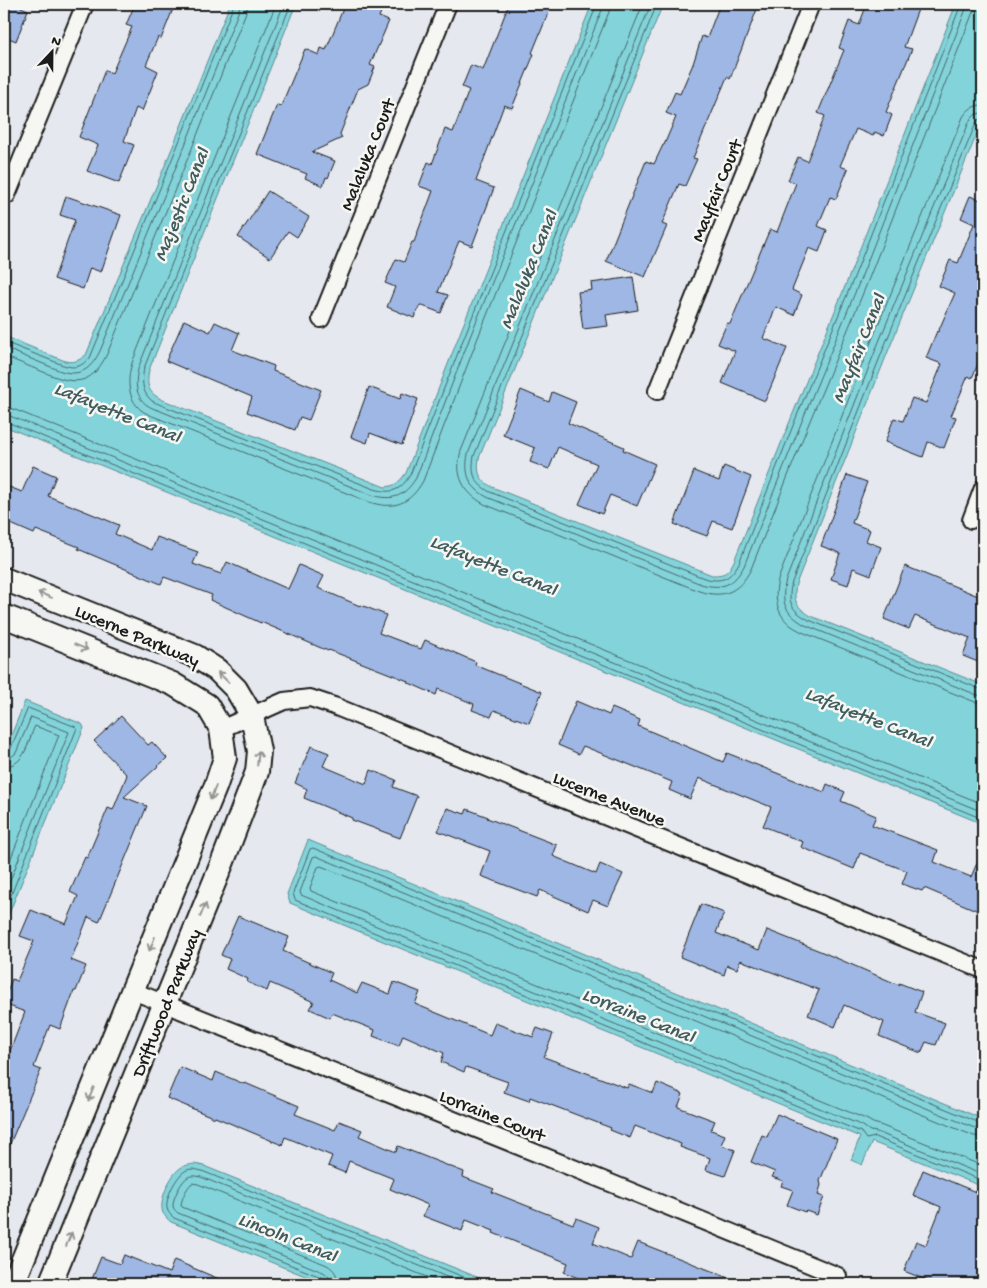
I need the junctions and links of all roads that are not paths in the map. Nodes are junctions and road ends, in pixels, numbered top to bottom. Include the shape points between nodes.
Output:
1 (85, 4) edge
2 (448, 4) edge
3 (811, 4) edge
4 (8, 195) dead end
5 (321, 319) dead end
6 (657, 391) dead end
7 (983, 488) edge
8 (971, 520) dead end
9 (4, 579) edge
10 (4, 616) edge
11 (252, 716) junction
12 (221, 729) junction
13 (983, 970) edge
14 (133, 991) junction
15 (164, 1003) junction
16 (838, 1276) dead end
17 (13, 1284) edge
18 (50, 1284) edge

1 - 4 street
2 - 5 street, Malaluka Court
3 - 6 street, Mayfair Court
7 - 8 street
11 -> 9 street, Lucerne Parkway via 236,689 217,670 195,656
10 -> 12 street, Lucerne Parkway via 173,684 208,705
11 - 12 street, Lucerne Avenue
11 - 13 street, Lucerne Avenue via 284,701 310,698 334,706
15 -> 11 street, Driftwood Parkway via 257,772 259,751
12 -> 14 street, Driftwood Parkway via 225,758 216,785
14 - 15 street, Lorraine Court
14 -> 17 street, Driftwood Parkway
15 - 16 street, Lorraine Court
18 -> 15 street, Driftwood Parkway

